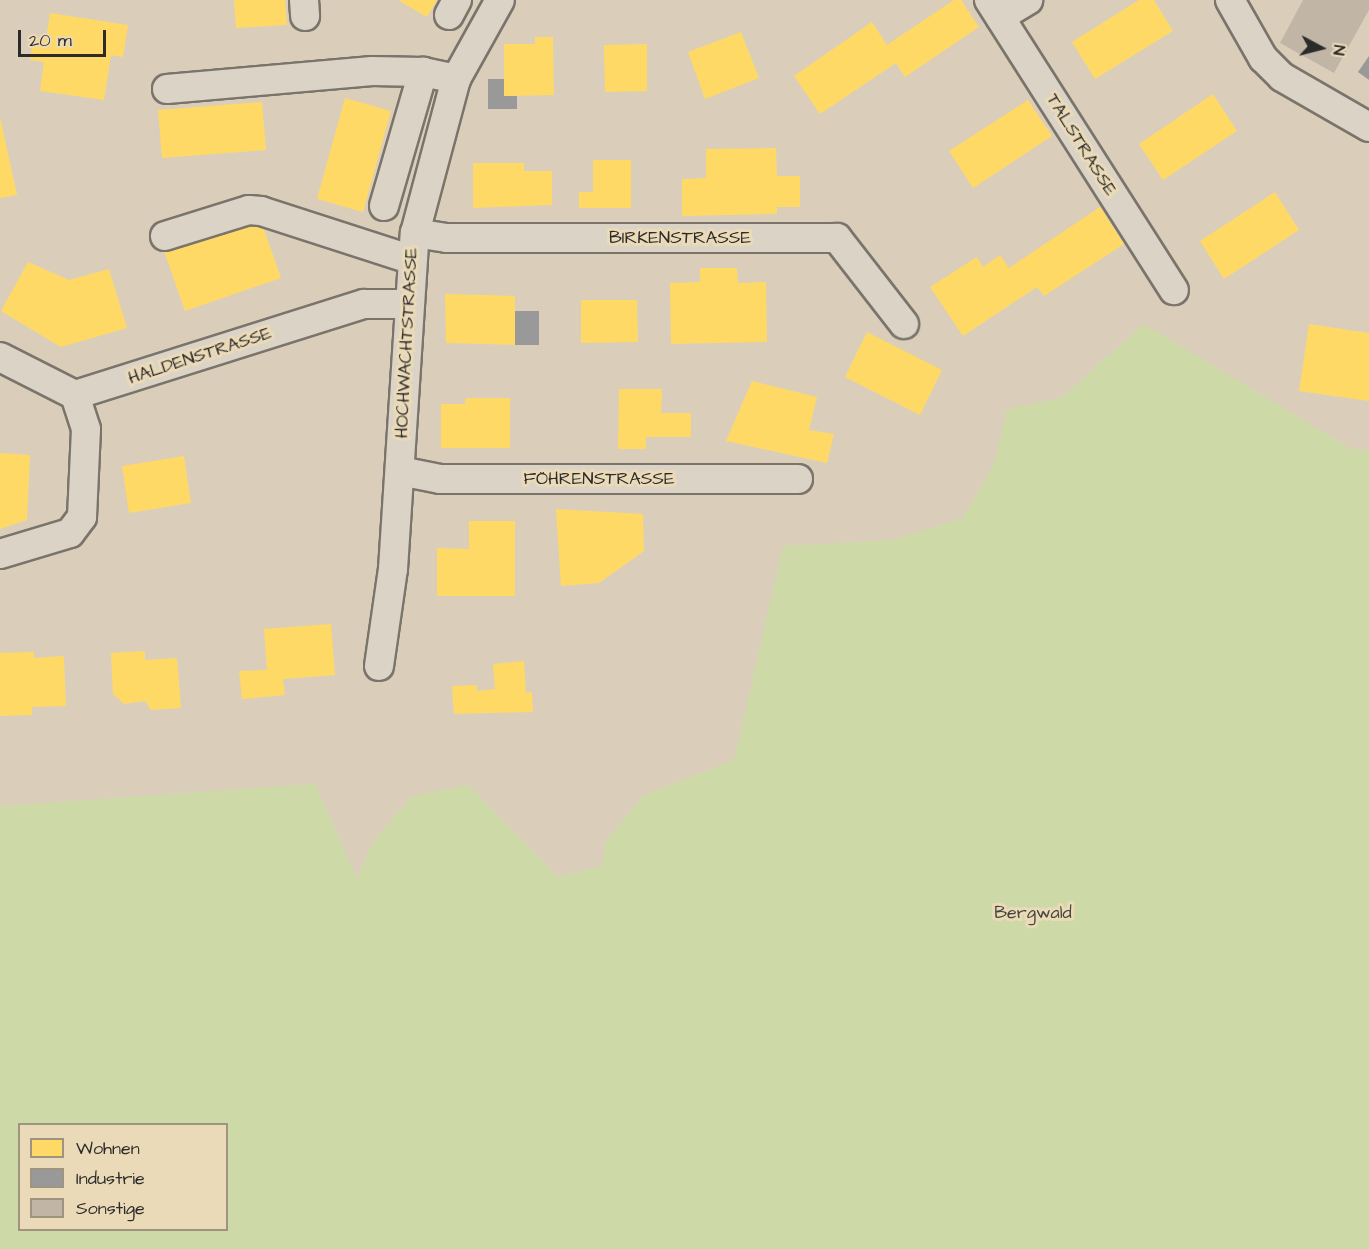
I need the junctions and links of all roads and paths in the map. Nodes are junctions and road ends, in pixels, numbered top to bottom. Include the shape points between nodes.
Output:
1 (500, 0) edge
2 (1028, 0) edge
3 (1230, 0) edge
4 (995, 9) edge
5 (423, 72) junction
6 (456, 79) junction
7 (167, 89) dead end
8 (1369, 127) edge
9 (384, 206) dead end
10 (165, 236) dead end
11 (412, 246) junction
12 (1174, 290) dead end
13 (408, 304) junction
14 (904, 324) dead end
15 (0, 357) edge
16 (75, 395) junction
17 (400, 471) junction
18 (798, 479) dead end
19 (0, 554) edge
20 (379, 666) dead end

1 - 6 street, HOCHWACHTSTRASSE
2 - 4 street
3 - 8 street via 1263,58 1282,77
4 - 12 street, TALSTRASSE
5 - 6 street
5 - 7 street via 264,78
5 - 9 street
6 - 11 street, HOCHWACHTSTRASSE
10 - 11 street via 249,210
11 - 13 street, HOCHWACHTSTRASSE
11 - 14 street, BIRKENSTRASSE via 447,238 837,238
13 - 16 street, HALDENSTRASSE via 364,304
13 - 17 street, HOCHWACHTSTRASSE
15 - 16 street
16 - 19 street via 86,429 82,517 70,533
17 - 18 street, FÖHRENSTRASSE via 440,479
17 - 20 street, HOCHWACHTSTRASSE via 393,568

